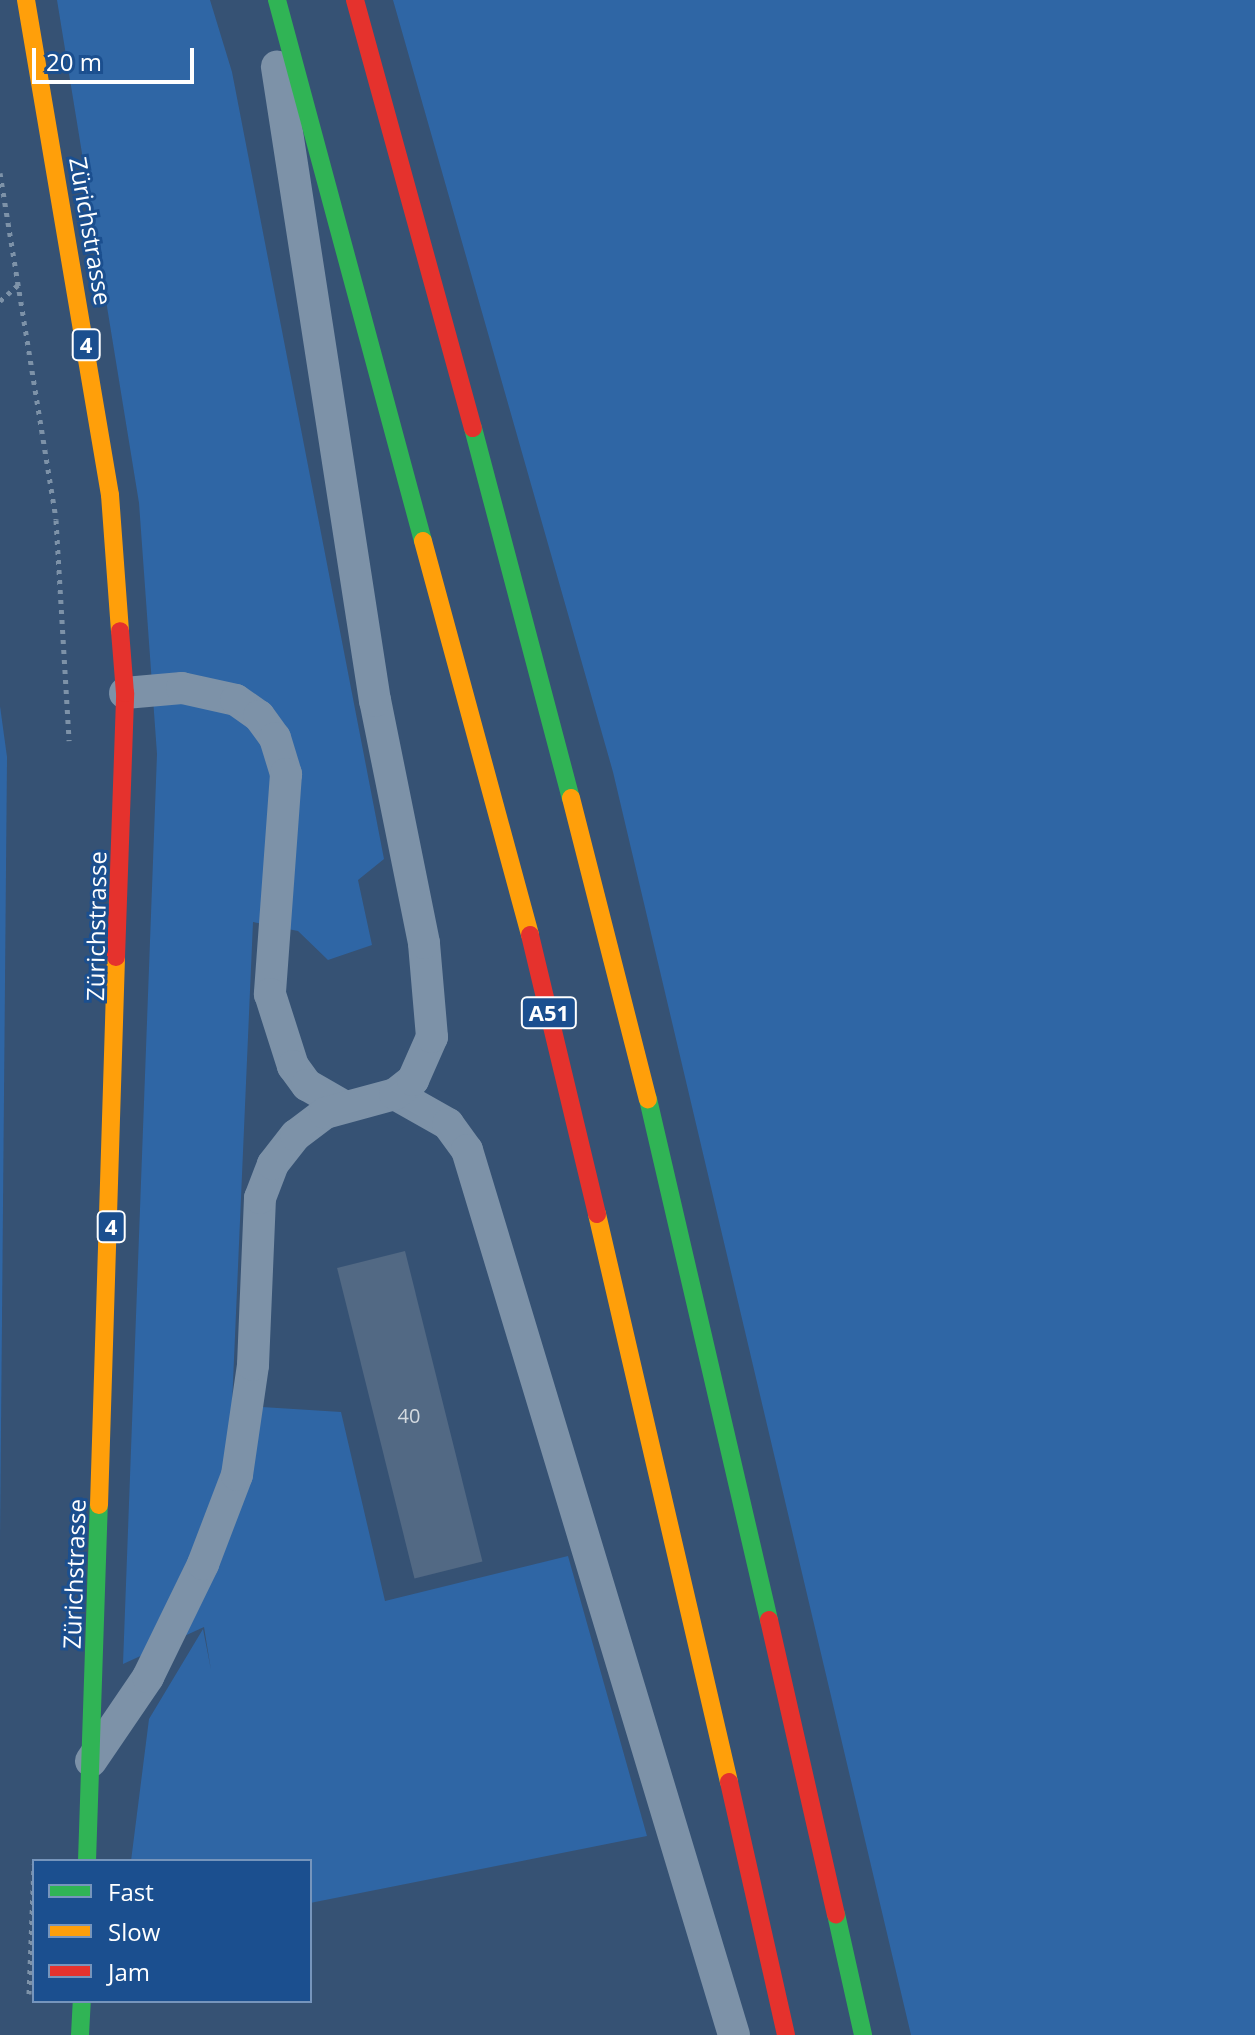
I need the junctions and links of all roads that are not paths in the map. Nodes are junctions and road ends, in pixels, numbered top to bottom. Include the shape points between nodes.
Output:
1 (26, 0) edge
2 (267, 0) edge
3 (277, 0) edge
4 (355, 0) edge
5 (125, 693) junction
6 (395, 1094) junction
7 (342, 1105) junction
8 (91, 1761) junction
9 (87, 1859) edge
10 (82, 2003) edge
11 (80, 2035) edge
12 (734, 2035) edge
13 (786, 2035) edge
14 (863, 2035) edge

1 - 5 main road, Zürichstrasse / 4 via 110,495
2 - 6 lane via 368,655 424,943 432,1037 420,1070
3 - 13 main road, A51 via 526,920 662,1483
4 - 14 main road via 521,600 669,1181
5 - 7 lane via 182,688 236,700 259,716 275,738 286,774 270,994 293,1066 307,1085
5 - 8 main road, Zürichstrasse / 4
6 - 7 lane
6 - 12 lane via 448,1124 467,1150
7 - 8 lane via 296,1135 273,1164 260,1198 253,1365 237,1475 203,1564 148,1677
8 - 9 main road, Zürichstrasse / 4
10 - 11 main road

